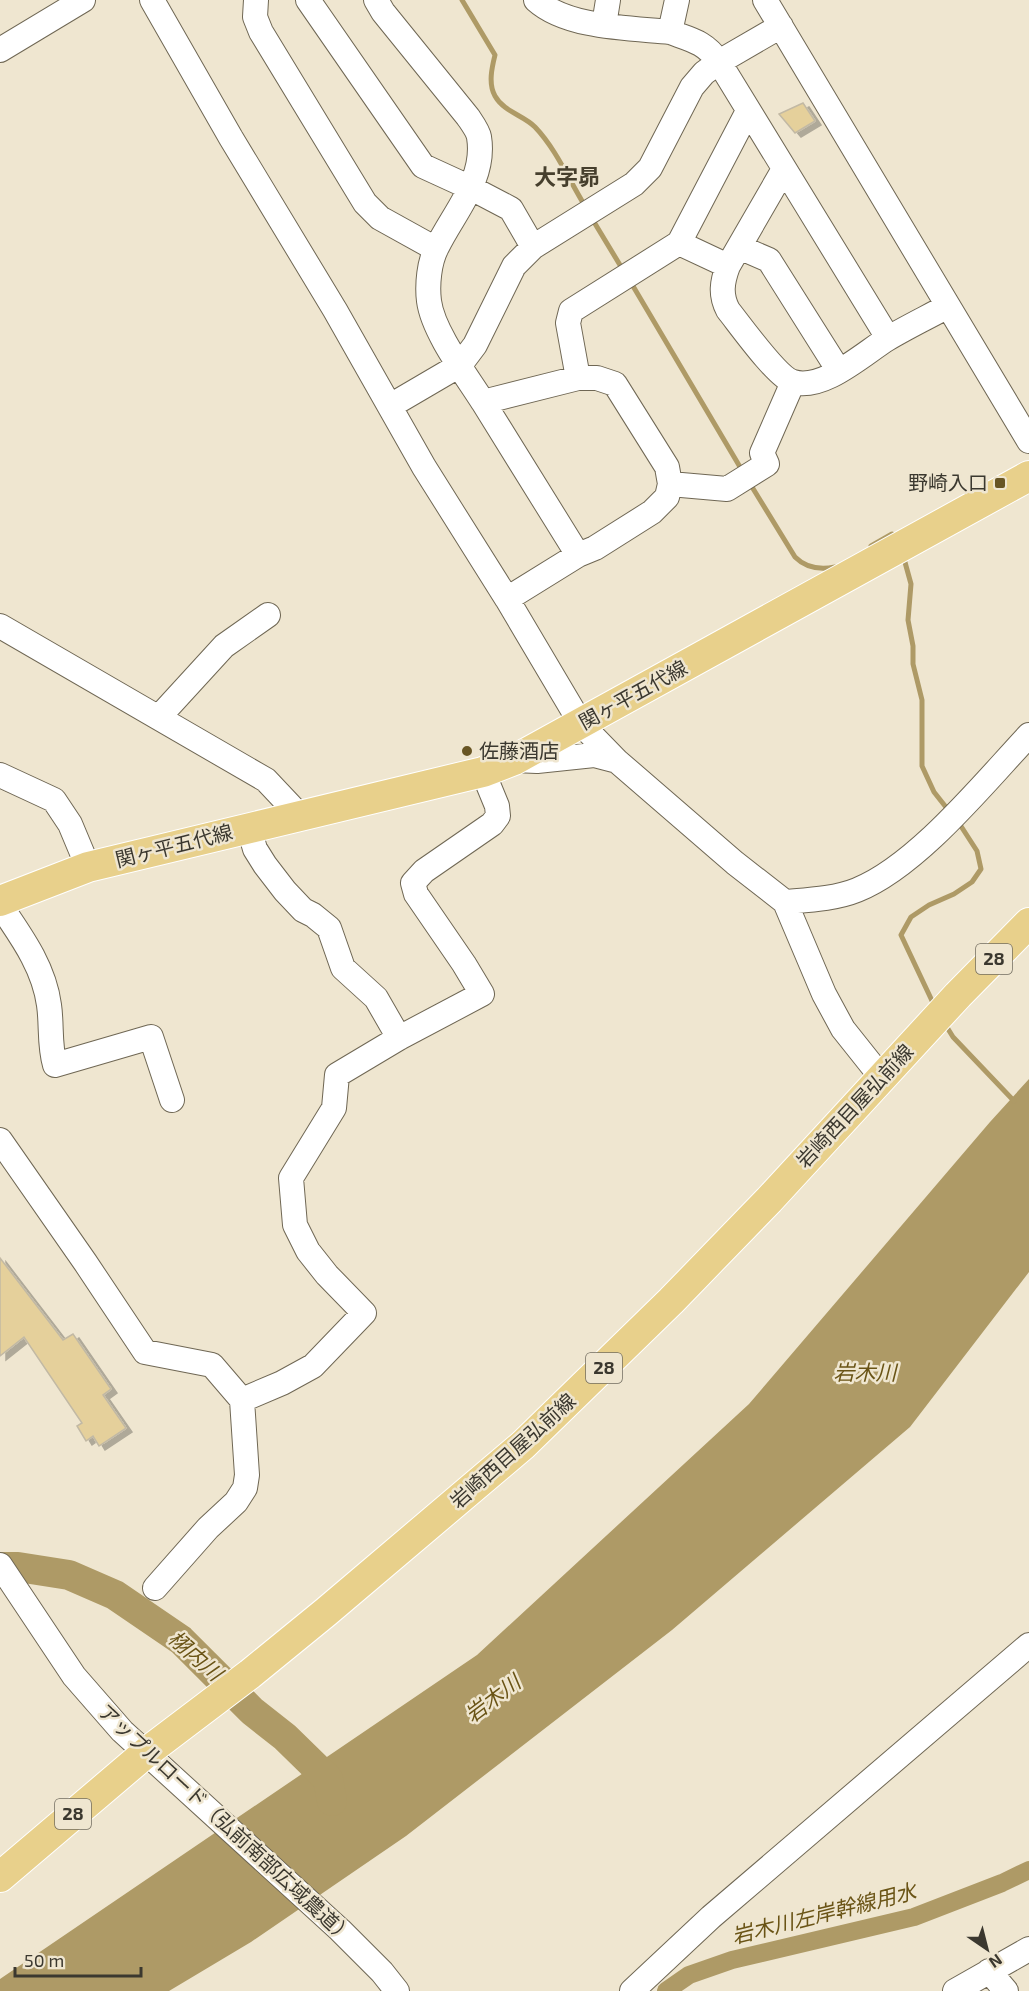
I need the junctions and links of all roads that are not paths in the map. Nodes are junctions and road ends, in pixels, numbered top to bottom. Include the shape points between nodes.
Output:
1 (83, 0) edge
2 (152, 0) edge
3 (256, 0) edge
4 (308, 0) edge
5 (375, 0) edge
6 (536, 0) edge
7 (608, 0) edge
8 (677, 0) edge
9 (765, 0) edge
10 (604, 25) junction
11 (781, 26) junction
12 (670, 32) junction
13 (0, 50) edge
14 (719, 62) junction
15 (748, 111) junction
16 (784, 169) junction
17 (471, 188) junction
18 (679, 243) junction
19 (533, 247) junction
20 (435, 249) junction
21 (733, 257) junction
22 (948, 306) junction
23 (888, 338) junction
24 (460, 365) junction
25 (839, 371) junction
26 (578, 378) junction
27 (793, 382) junction
28 (483, 402) junction
29 (390, 406) junction
30 (1029, 441) edge
31 (1029, 476) edge
32 (670, 484) junction
33 (578, 555) junction
34 (507, 599) junction
35 (268, 615) dead end
36 (0, 626) edge
37 (159, 717) junction
38 (581, 724) junction
39 (1029, 735) edge
40 (514, 760) junction
41 (617, 761) junction
42 (483, 772) junction
43 (0, 775) edge
44 (299, 816) junction
45 (249, 828) junction
46 (88, 867) junction
47 (785, 902) junction
48 (0, 903) edge
49 (1029, 922) edge
50 (399, 1038) junction
51 (882, 1078) junction
52 (172, 1100) dead end
53 (0, 1140) edge
54 (242, 1400) junction
55 (0, 1565) edge
56 (155, 1588) dead end
57 (1029, 1644) edge
58 (147, 1752) junction
59 (0, 1877) edge
60 (1029, 1949) edge
61 (989, 1971) junction
62 (397, 1991) edge
63 (632, 1991) edge
64 (954, 1991) edge
65 (1006, 1991) edge

1 - 13 street
2 - 29 street
3 - 20 street via 255,17 261,32 364,203 380,218
4 - 17 street via 423,166
5 - 17 street via 479,136
6 - 10 street via 566,17
7 - 10 street
8 - 12 street
9 - 11 street
10 - 12 street
11 - 14 street
11 - 22 street
12 - 14 street via 700,42
14 - 15 street
14 - 19 street via 692,87 650,168 634,184
15 - 16 street
15 - 18 street
16 - 21 street
16 - 23 street
17 - 19 street via 511,209
17 - 20 street
18 - 21 street
18 - 26 street via 571,311 568,323
19 - 24 street via 514,266 475,345
20 - 24 street via 429,301 434,321
21 - 25 street via 769,260
21 - 27 street via 723,279 722,299 780,374
22 - 23 street
22 - 30 street
23 - 25 street
24 - 28 street
24 - 29 street
25 - 27 street via 823,379
26 - 28 street
26 - 32 street via 597,378 615,384 667,467
27 - 32 street via 762,453 767,464 727,489
28 - 33 street
29 - 34 street
31 - 38 main road, 関ヶ平五代線
32 - 33 street via 667,497 652,512
33 - 34 street
34 - 38 street
35 - 37 street via 224,646
36 - 37 street
37 - 44 street via 266,780
38 - 40 main road, 関ヶ平五代線
38 - 41 street
39 - 47 street via 945,824 885,875 856,891
40 - 41 street via 594,755
40 - 42 main road, 関ヶ平五代線
41 - 47 street
42 - 44 main road, 関ヶ平五代線
42 - 50 street via 498,816 424,871 413,884 482,994
43 - 46 street via 54,800 70,824
44 - 45 main road, 関ヶ平五代線
45 - 46 main road, 関ヶ平五代線
45 - 50 street via 265,865 303,910 329,928 343,968 376,998
46 - 48 main road, 関ヶ平五代線
47 - 51 street via 843,1029
48 - 52 street via 43,976 50,1005 55,1065 151,1037
49 - 51 main road, 岩崎西目屋弘前線 / 28
50 - 54 street via 337,1075 334,1108 291,1178 295,1225 308,1251 364,1313 313,1366
51 - 58 main road, 岩崎西目屋弘前線 / 28 via 590,1382 477,1486 250,1674
53 - 54 street via 145,1352 212,1365
54 - 56 street via 245,1488
55 - 58 street, アップルロード（弘前南部広域農道） via 86,1691
57 - 63 street via 711,1917
58 - 59 main road, 岩崎西目屋弘前線 / 28
58 - 62 street, アップルロード（弘前南部広域農道） via 340,1930
60 - 61 street
61 - 64 street
61 - 65 street

